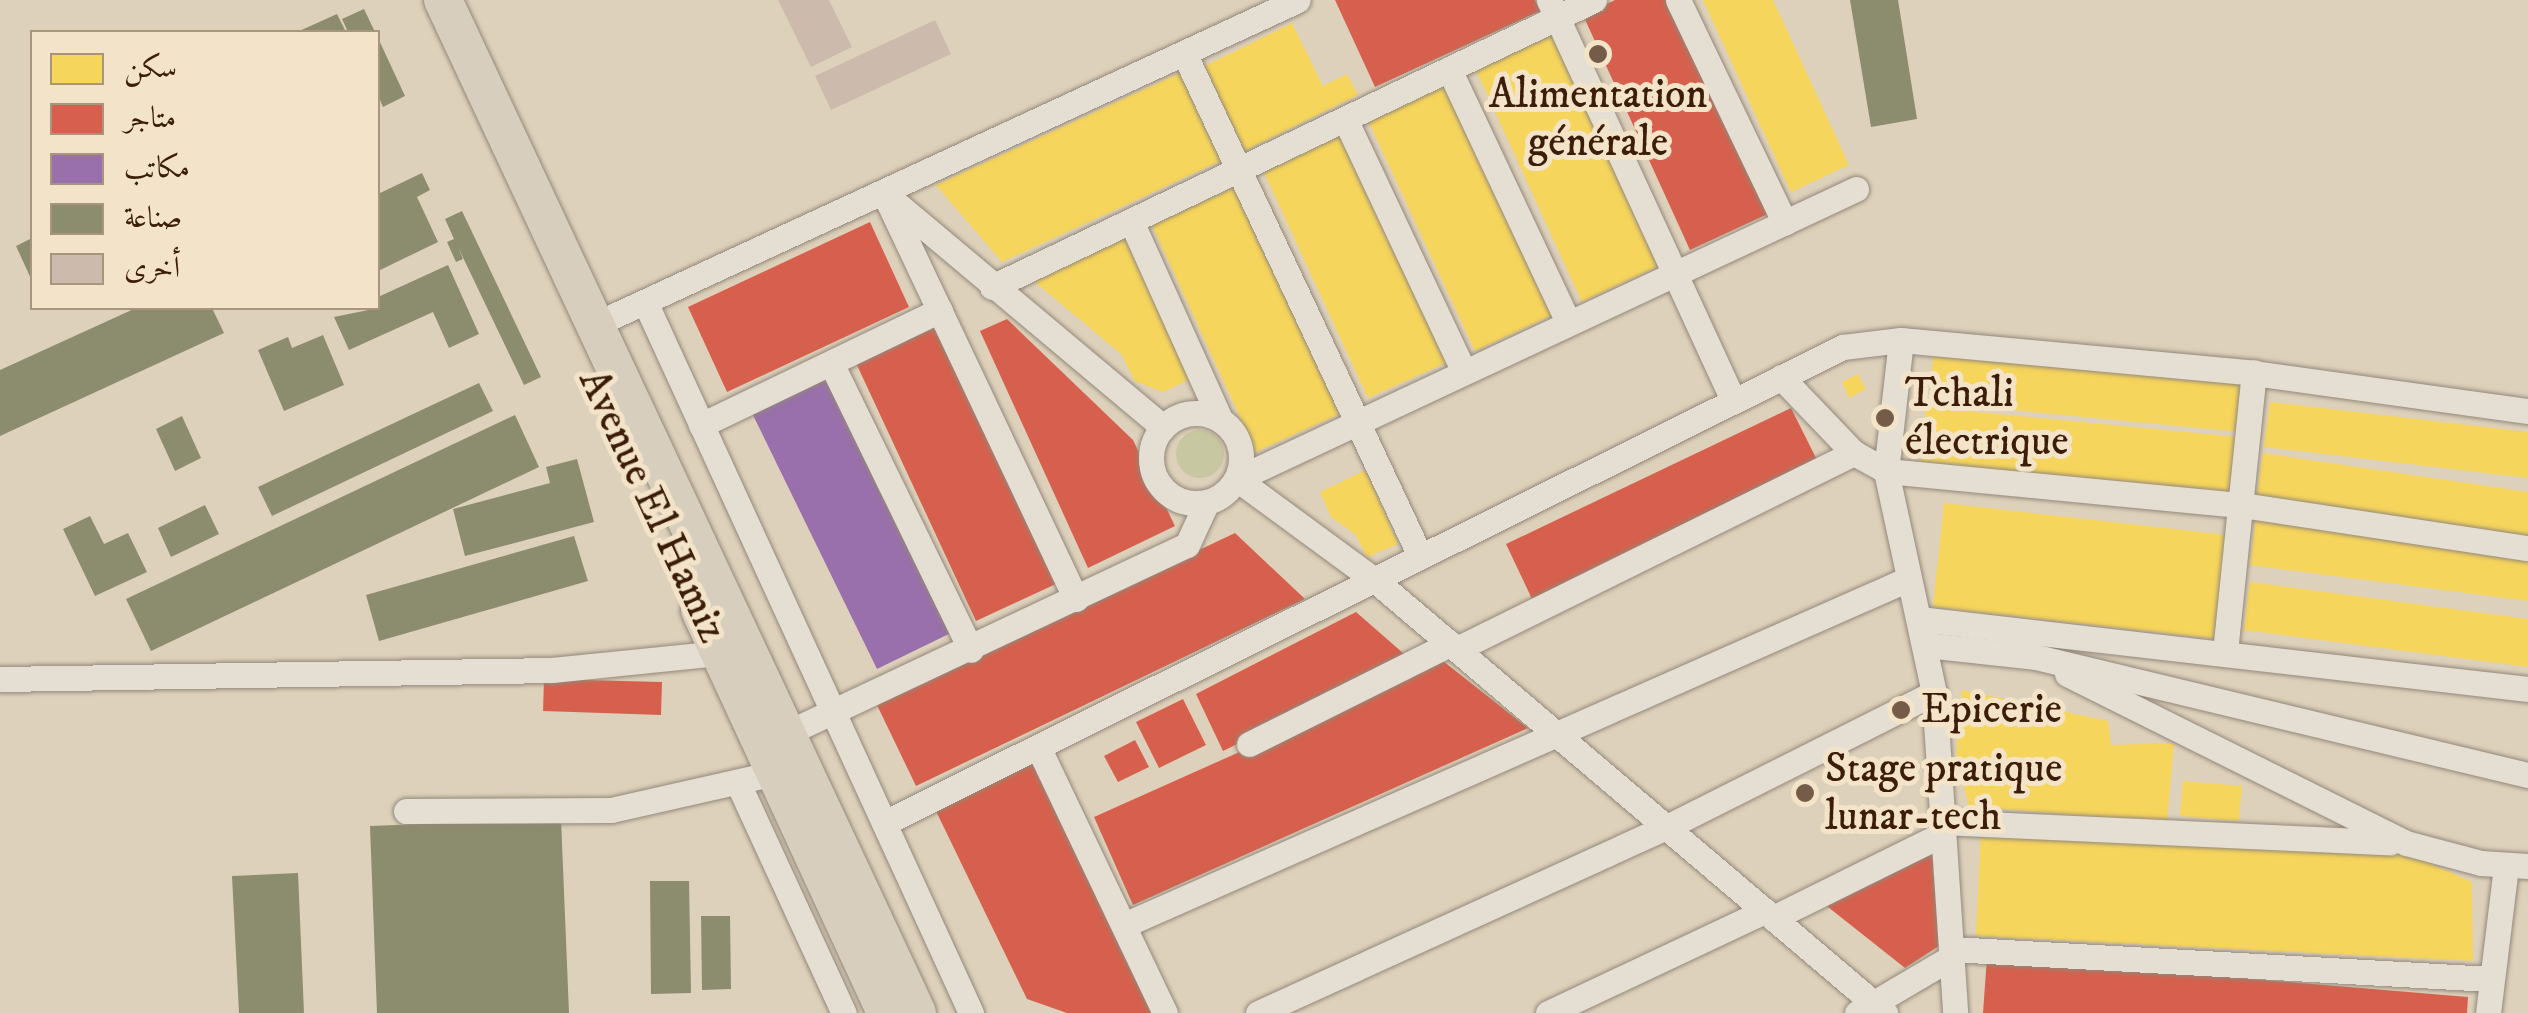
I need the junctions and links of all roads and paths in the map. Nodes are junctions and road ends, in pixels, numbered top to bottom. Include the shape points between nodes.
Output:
1 (416, 0) edge
2 (443, 0) edge
3 (1298, 0) edge
4 (1594, 0) edge
5 (1678, 0) edge
6 (1553, 9) edge
7 (1184, 53) junction
8 (1449, 69) junction
9 (1345, 118) junction
10 (1240, 168) junction
11 (1856, 189) dead end
12 (884, 193) junction
13 (1131, 220) junction
14 (1785, 223) junction
15 (1674, 273) junction
16 (992, 287) junction
17 (646, 304) junction
18 (940, 310) junction
19 (1568, 322) junction
20 (594, 325) junction
21 (1901, 340) junction
22 (831, 363) junction
23 (1463, 370) junction
24 (2254, 373) junction
25 (1780, 377) junction
26 (1733, 400) junction
27 (2528, 412) edge
28 (1220, 419) junction
29 (1356, 419) junction
30 (701, 426) junction
31 (1162, 427) junction
32 (1854, 452) junction
33 (1886, 471) junction
34 (1236, 479) junction
35 (1207, 502) junction
36 (2242, 506) junction
37 (2528, 548) edge
38 (1420, 556) junction
39 (1908, 578) junction
40 (1376, 581) junction
41 (1076, 599) junction
42 (1919, 619) junction
43 (1926, 644) junction
44 (1453, 646) junction
45 (971, 650) junction
46 (2226, 652) junction
47 (720, 653) junction
48 (2036, 657) junction
49 (0, 679) edge
50 (2528, 689) edge
51 (1934, 693) junction
52 (835, 716) junction
53 (787, 733) junction
54 (1557, 734) junction
55 (1249, 744) dead end
56 (1040, 749) junction
57 (775, 773) junction
58 (2528, 775) edge
59 (738, 782) junction
60 (406, 811) dead end
61 (884, 822) junction
62 (1666, 827) junction
63 (1943, 828) junction
64 (2406, 843) junction
65 (2517, 866) edge
66 (1769, 914) junction
67 (1124, 925) junction
68 (1951, 953) junction
69 (2491, 979) junction
70 (1872, 1010) edge
71 (844, 1013) edge
72 (886, 1013) edge
73 (917, 1013) edge
74 (971, 1013) edge
75 (1165, 1013) edge
76 (1258, 1013) edge
77 (1548, 1013) edge
78 (1955, 1013) edge
79 (2488, 1013) edge

1 - 47 highway, Avenue El Hamiz
2 - 20 highway
3 - 7 street
4 - 6 street
5 - 14 street
6 - 8 street
6 - 15 street
7 - 10 street
7 - 12 street
8 - 9 street
8 - 19 street
9 - 10 street
9 - 23 street
10 - 13 street
10 - 29 street
11 - 14 street
12 - 16 street
12 - 17 street
12 - 18 street
13 - 16 street
13 - 28 street
14 - 15 street
15 - 19 street
15 - 26 street
16 - 31 street
17 - 20 street
17 - 30 street
18 - 22 street
18 - 41 street
19 - 23 street
20 - 53 highway
21 - 24 street
21 - 25 street via 1843,347
21 - 33 street
22 - 30 street
22 - 45 street
23 - 29 street
24 - 27 street
24 - 36 street
25 - 26 street
25 - 32 street
26 - 38 street
28 - 31 street via 1184,414
28 - 34 street via 1241,446
29 - 34 street
29 - 38 street
30 - 52 street
31 - 35 street via 1151,458 1162,488 1175,498
32 - 33 street
32 - 44 street
33 - 36 street
33 - 39 street
34 - 35 street
34 - 40 street
35 - 41 street via 1187,545
36 - 37 street
36 - 46 street
38 - 40 street
39 - 42 street
39 - 54 street
40 - 44 street
40 - 56 street
41 - 45 street
42 - 43 street
42 - 46 street
43 - 48 street
43 - 51 street
44 - 54 street
44 - 55 street
45 - 52 street
46 - 50 street
47 - 49 street via 552,670
47 - 57 highway, Avenue El Hamiz
48 - 58 street
48 - 64 street
51 - 62 street
51 - 63 street
52 - 53 street
52 - 61 street
53 - 73 highway
54 - 62 street
54 - 67 street
56 - 61 street
56 - 67 street
57 - 59 street
57 - 72 highway, Avenue El Hamiz
59 - 60 street via 612,810
59 - 71 street
61 - 74 street
62 - 66 street
62 - 76 street
63 - 64 street
63 - 66 street
63 - 68 street
64 - 65 street
65 - 69 street
66 - 70 street
66 - 77 street
67 - 75 street
68 - 69 street
68 - 70 street
68 - 78 street
69 - 79 street

